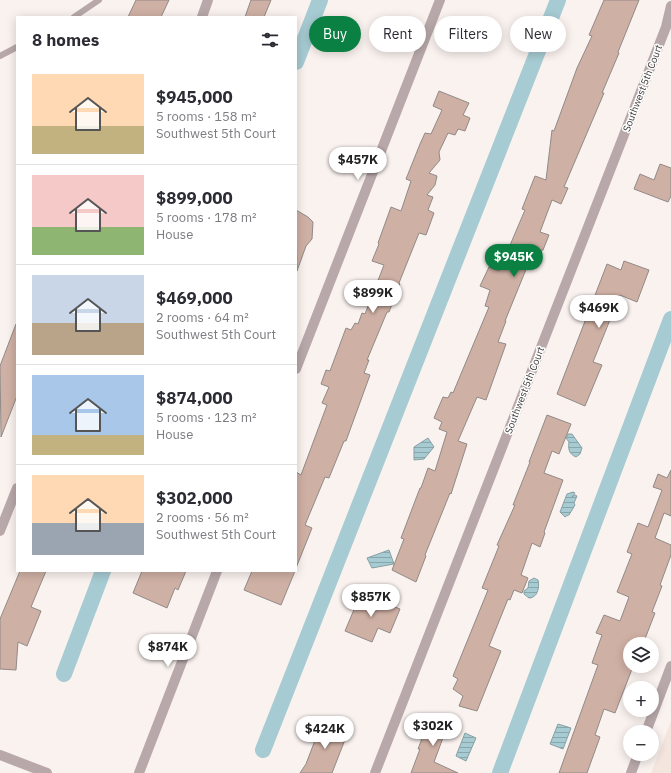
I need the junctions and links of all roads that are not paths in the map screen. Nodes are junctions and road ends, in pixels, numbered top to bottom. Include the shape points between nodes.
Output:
1 (99, 0) edge
2 (208, 0) edge
3 (440, 0) edge
4 (671, 6) edge
5 (75, 16) edge
6 (202, 16) edge
7 (16, 48) edge
8 (0, 56) edge
9 (297, 366) edge
10 (16, 491) edge
11 (0, 531) edge
12 (217, 572) edge
13 (671, 666) edge
14 (649, 725) edge
15 (0, 755) edge
16 (635, 761) edge
17 (48, 773) edge
18 (138, 773) edge
19 (375, 773) edge
20 (631, 773) edge

1 - 5 lane
2 - 6 street
3 - 9 street
4 - 19 street, Southwest 5th Court via 666,26
7 - 8 lane
10 - 11 street
12 - 18 street
13 - 14 street
15 - 17 street
16 - 20 street

